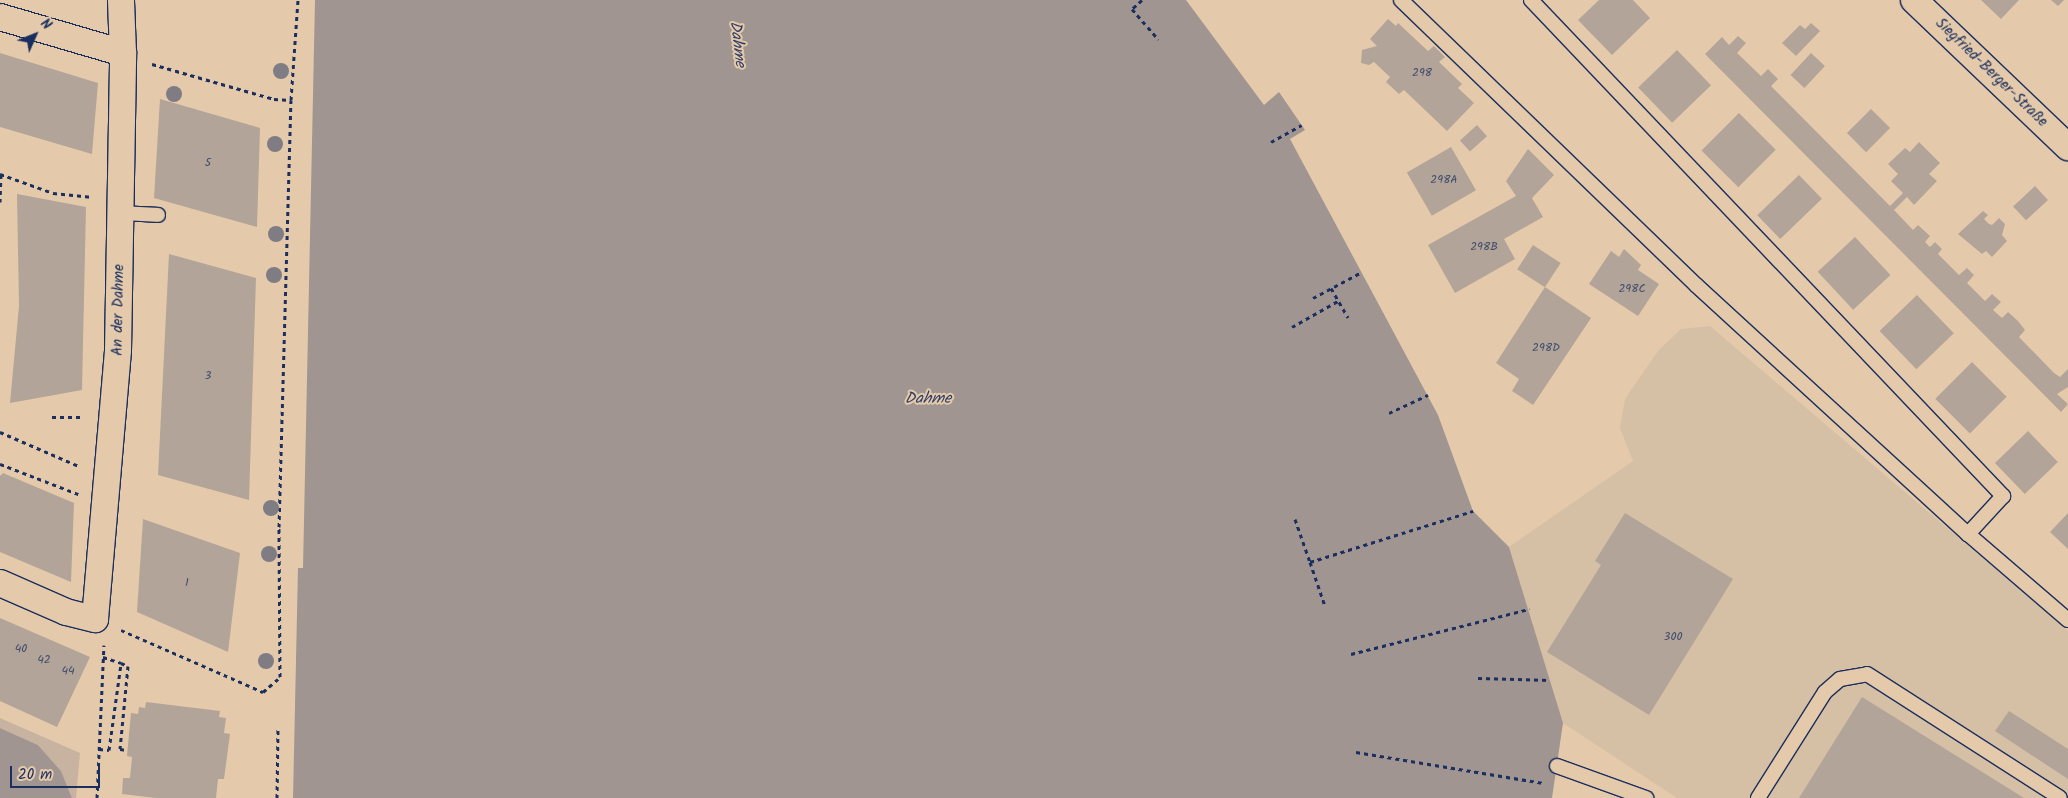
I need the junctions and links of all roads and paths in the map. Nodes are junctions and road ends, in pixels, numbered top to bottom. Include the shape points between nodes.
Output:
1 (120, 0) edge
2 (298, 0) edge
3 (1142, 0) edge
4 (1401, 0) edge
5 (1531, 0) edge
6 (1914, 0) edge
7 (0, 17) edge
8 (1158, 39) dead end
9 (123, 53) junction
10 (291, 100) junction
11 (1302, 125) dead end
12 (1270, 142) dead end
13 (2068, 147) edge
14 (0, 175) edge
15 (0, 202) edge
16 (121, 206) junction
17 (158, 215) dead end
18 (1362, 272) dead end
19 (1331, 288) junction
20 (1313, 298) dead end
21 (1338, 301) junction
22 (1348, 318) dead end
23 (1292, 328) dead end
24 (1428, 395) dead end
25 (1390, 414) dead end
26 (0, 432) edge
27 (0, 464) edge
28 (106, 488) junction
29 (1473, 511) dead end
30 (1295, 519) dead end
31 (1968, 534) junction
32 (1310, 562) junction
33 (0, 583) edge
34 (1325, 606) dead end
35 (1529, 609) dead end
36 (2068, 620) edge
37 (100, 628) junction
38 (1352, 654) dead end
39 (103, 657) junction
40 (122, 664) junction
41 (1478, 678) dead end
42 (1550, 680) dead end
43 (278, 727) dead end
44 (99, 749) junction
45 (127, 750) dead end
46 (1356, 752) dead end
47 (1557, 766) dead end
48 (1545, 783) dead end
49 (98, 798) edge
50 (277, 798) edge
51 (1646, 798) edge
52 (1758, 798) edge
53 (2060, 798) edge

1 - 9 street, An der Dahme
2 - 10 path
3 - 8 path via 1132,9
4 - 31 lane via 1696,285
5 - 31 lane via 2003,496
6 - 13 street, Siegfried-Berger-Straße
7 - 9 street
9 - 10 path via 274,99
9 - 16 street, An der Dahme
10 - 37 path via 279,527 280,677 264,692
11 - 12 path
14 - 15 path
14 - 16 path via 52,193
16 - 17 lane
16 - 28 street, An der Dahme via 118,350
18 - 19 path
19 - 20 path
19 - 21 path
21 - 22 path
21 - 23 path
24 - 25 path
26 - 28 path
27 - 28 path via 68,493
28 - 37 street, An der Dahme
29 - 32 path
30 - 32 path
31 - 36 lane
32 - 34 path
33 - 37 street
35 - 38 path
37 - 39 path
39 - 40 path
39 - 44 path
40 - 44 path via 110,750
40 - 45 path via 128,666 120,749
41 - 42 path
43 - 50 path
44 - 49 path
46 - 48 path
47 - 51 lane
52 - 53 lane via 1825,692 1840,679 1867,674

